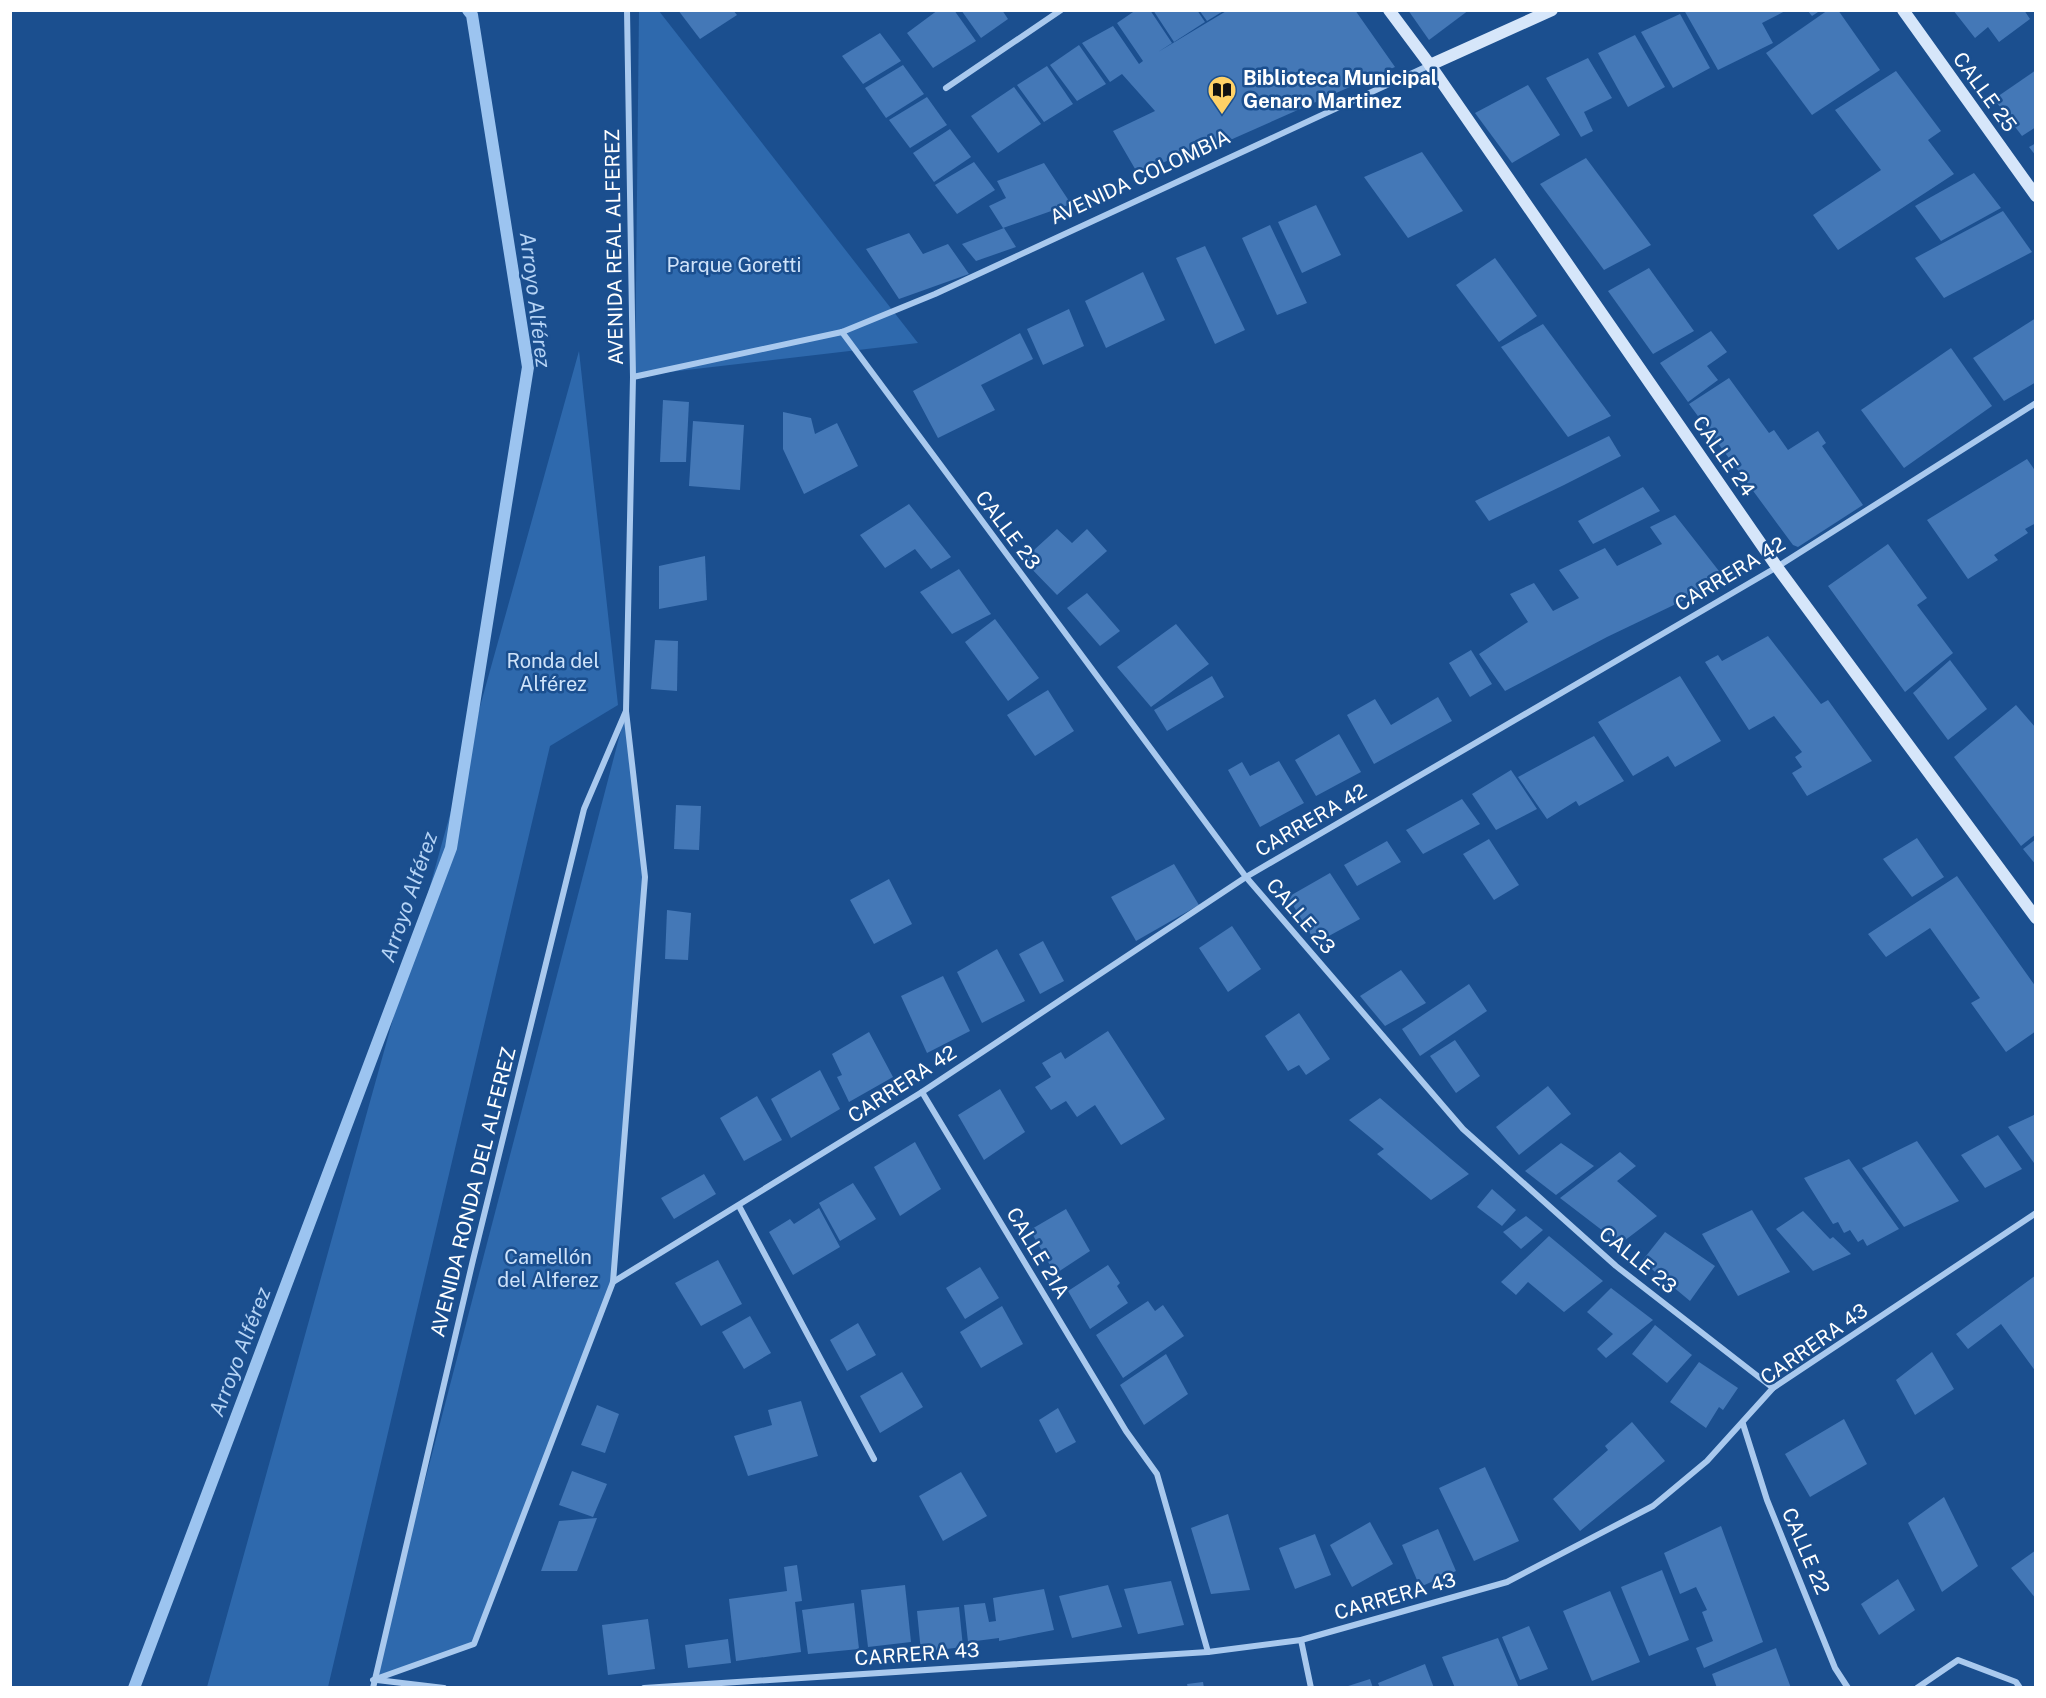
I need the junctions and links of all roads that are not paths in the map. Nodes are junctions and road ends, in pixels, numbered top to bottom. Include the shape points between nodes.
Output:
1 (627, 10) edge
2 (1062, 10) edge
3 (1389, 10) edge
4 (1552, 10) edge
5 (1903, 10) edge
6 (1430, 65) junction
7 (946, 88) dead end
8 (2036, 196) edge
9 (842, 332) junction
10 (633, 377) junction
11 (2036, 403) edge
12 (1777, 567) junction
13 (626, 711) junction
14 (1246, 877) junction
15 (2036, 918) edge
16 (922, 1092) junction
17 (739, 1206) junction
18 (2036, 1214) edge
19 (613, 1282) junction
20 (1773, 1388) junction
21 (1743, 1424) junction
22 (874, 1460) dead end
23 (1301, 1640) junction
24 (1208, 1652) junction
25 (373, 1684) edge
26 (444, 1688) edge
27 (644, 1688) edge
28 (1311, 1688) edge
29 (1848, 1688) edge
30 (1917, 1688) edge
31 (2020, 1688) edge

1 - 10 street, AVENIDA REAL ALFEREZ
2 - 7 street
3 - 6 main road, CALLE 24
4 - 6 main road, AVENIDA COLOMBIA
5 - 8 main road, CALLE 25
6 - 9 street, AVENIDA COLOMBIA via 934,294
6 - 12 main road, CALLE 24
9 - 10 street, AVENIDA REAL ALFEREZ
9 - 14 street, CALLE 23
10 - 13 street
11 - 12 street, CARRERA 42
12 - 14 street, CARRERA 42
12 - 15 main road, CALLE 24
13 - 19 street via 645,878
13 - 25 street, AVENIDA RONDA DEL ALFEREZ via 584,809
14 - 16 street, CARRERA 42
14 - 20 street, CALLE 23 via 1463,1129 1616,1266
16 - 17 street, CARRERA 42
16 - 24 street, CALLE 21A via 1126,1431 1157,1474
17 - 19 street, CARRERA 42
17 - 22 street
18 - 20 street, CARRERA 43
19 - 25 street via 474,1644
20 - 21 street, CARRERA 43
21 - 23 street, CARRERA 43 via 1707,1461 1653,1506 1507,1582
21 - 29 street, CALLE 22 via 1767,1500 1835,1668
23 - 24 street, CARRERA 43
23 - 28 street
24 - 27 street, CARRERA 43
25 - 26 street
30 - 31 street via 1958,1660 2016,1682

